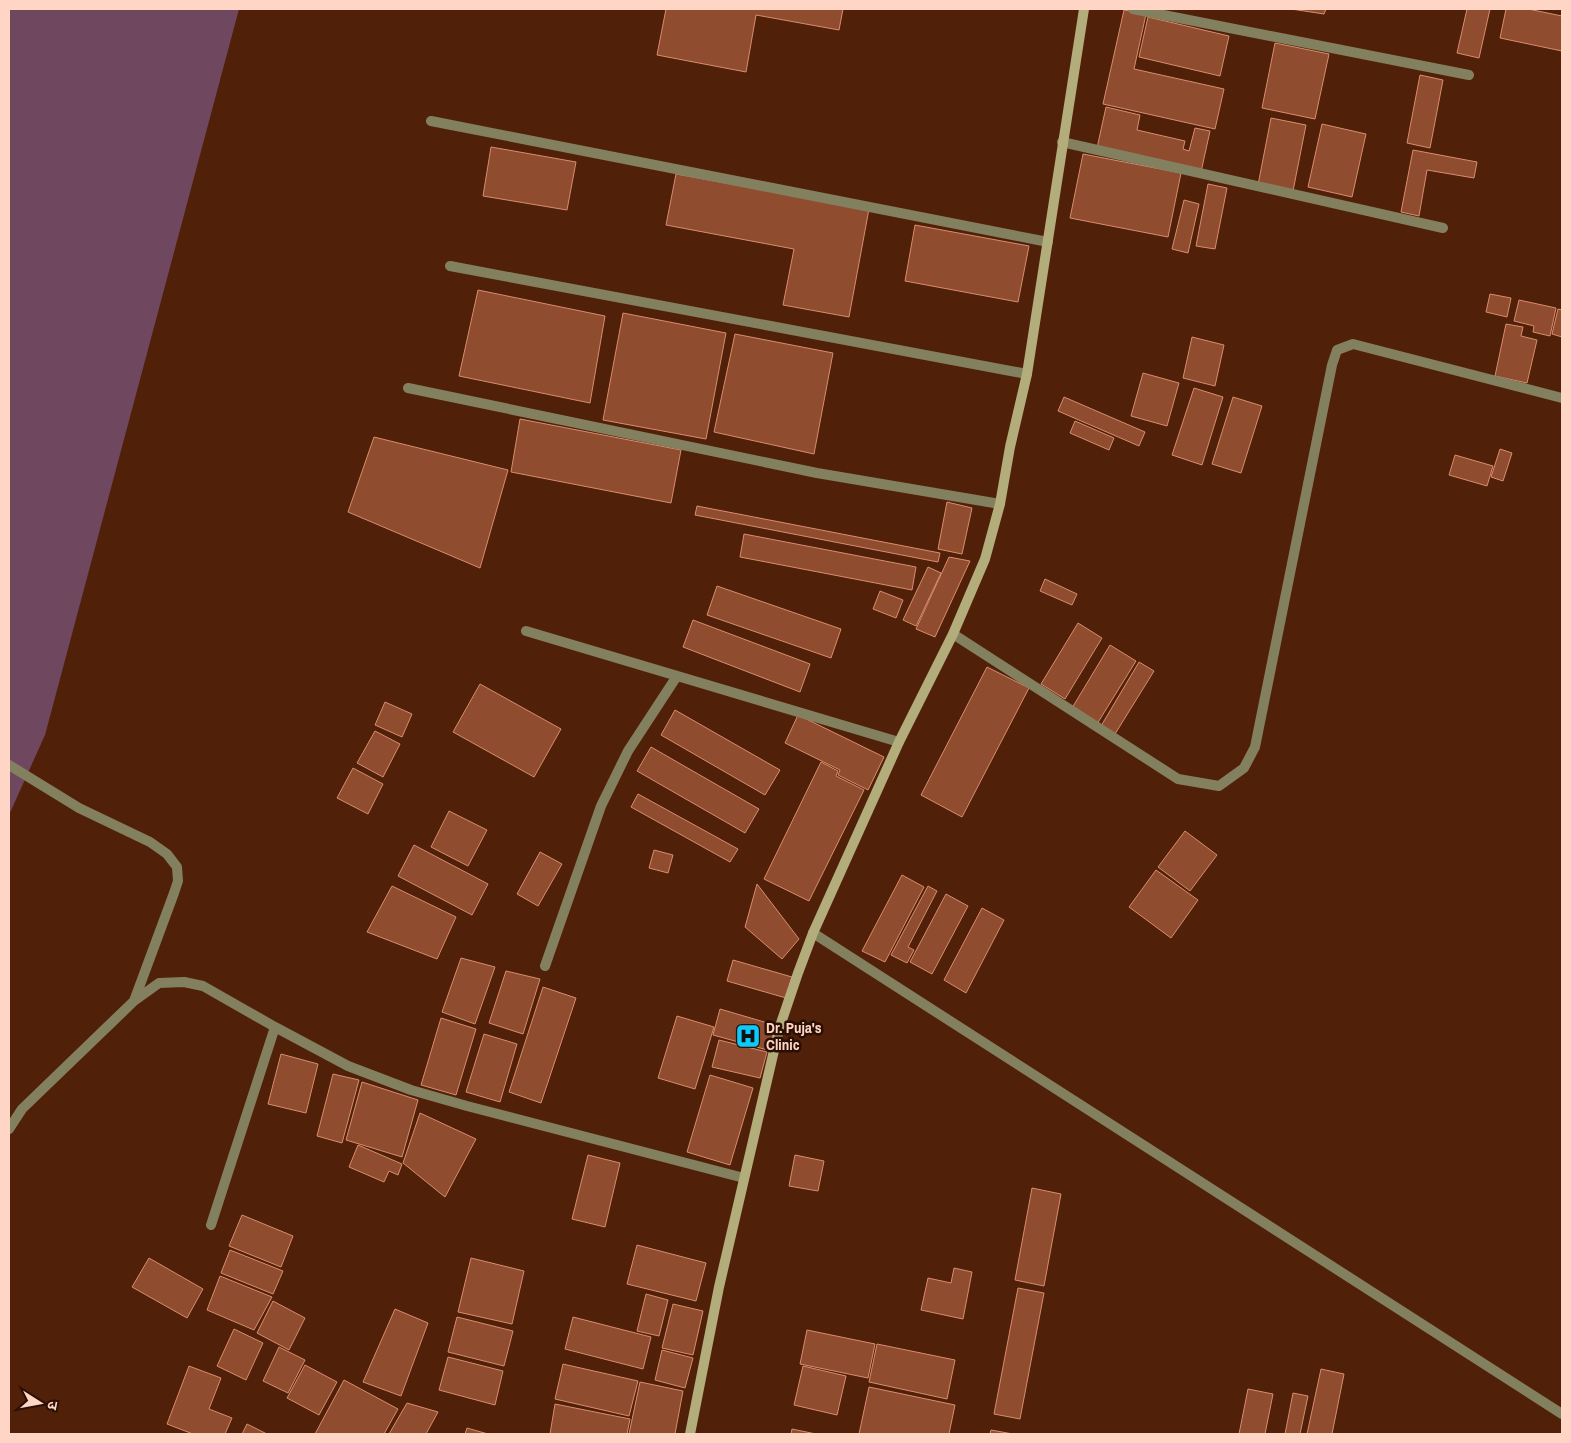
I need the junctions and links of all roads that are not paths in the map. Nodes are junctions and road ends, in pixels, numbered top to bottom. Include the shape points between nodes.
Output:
1 (1084, 9) edge
2 (1133, 9) edge
3 (1469, 75) dead end
4 (431, 121) dead end
5 (1062, 142) junction
6 (1443, 228) dead end
7 (1048, 242) junction
8 (450, 266) dead end
9 (1027, 374) junction
10 (408, 388) dead end
11 (1562, 398) edge
12 (1000, 504) junction
13 (526, 630) dead end
14 (954, 634) junction
15 (677, 676) junction
16 (899, 742) junction
17 (9, 765) edge
18 (813, 933) junction
19 (545, 966) dead end
20 (134, 1001) junction
21 (275, 1027) junction
22 (9, 1129) edge
23 (744, 1178) junction
24 (211, 1224) dead end
25 (1562, 1414) edge
26 (690, 1434) edge

1 - 5 street
2 - 3 street
4 - 7 street
5 - 6 street
5 - 7 street
7 - 9 street
8 - 9 street
9 - 12 street
10 - 12 street via 817,473
11 - 14 street via 1353,344 1337,350 1255,747 1244,768 1219,786 1178,779
12 - 14 street via 985,559
13 - 15 street
14 - 16 street
15 - 16 street
15 - 19 street via 628,751 601,806
16 - 18 street
17 - 20 street via 79,808 150,842 167,854 177,867 178,881 174,894
18 - 23 street via 779,1029
18 - 25 street
20 - 21 street via 159,983 184,982 203,986
20 - 22 street via 22,1109
21 - 23 street via 348,1066 411,1090
21 - 24 street
23 - 26 street

